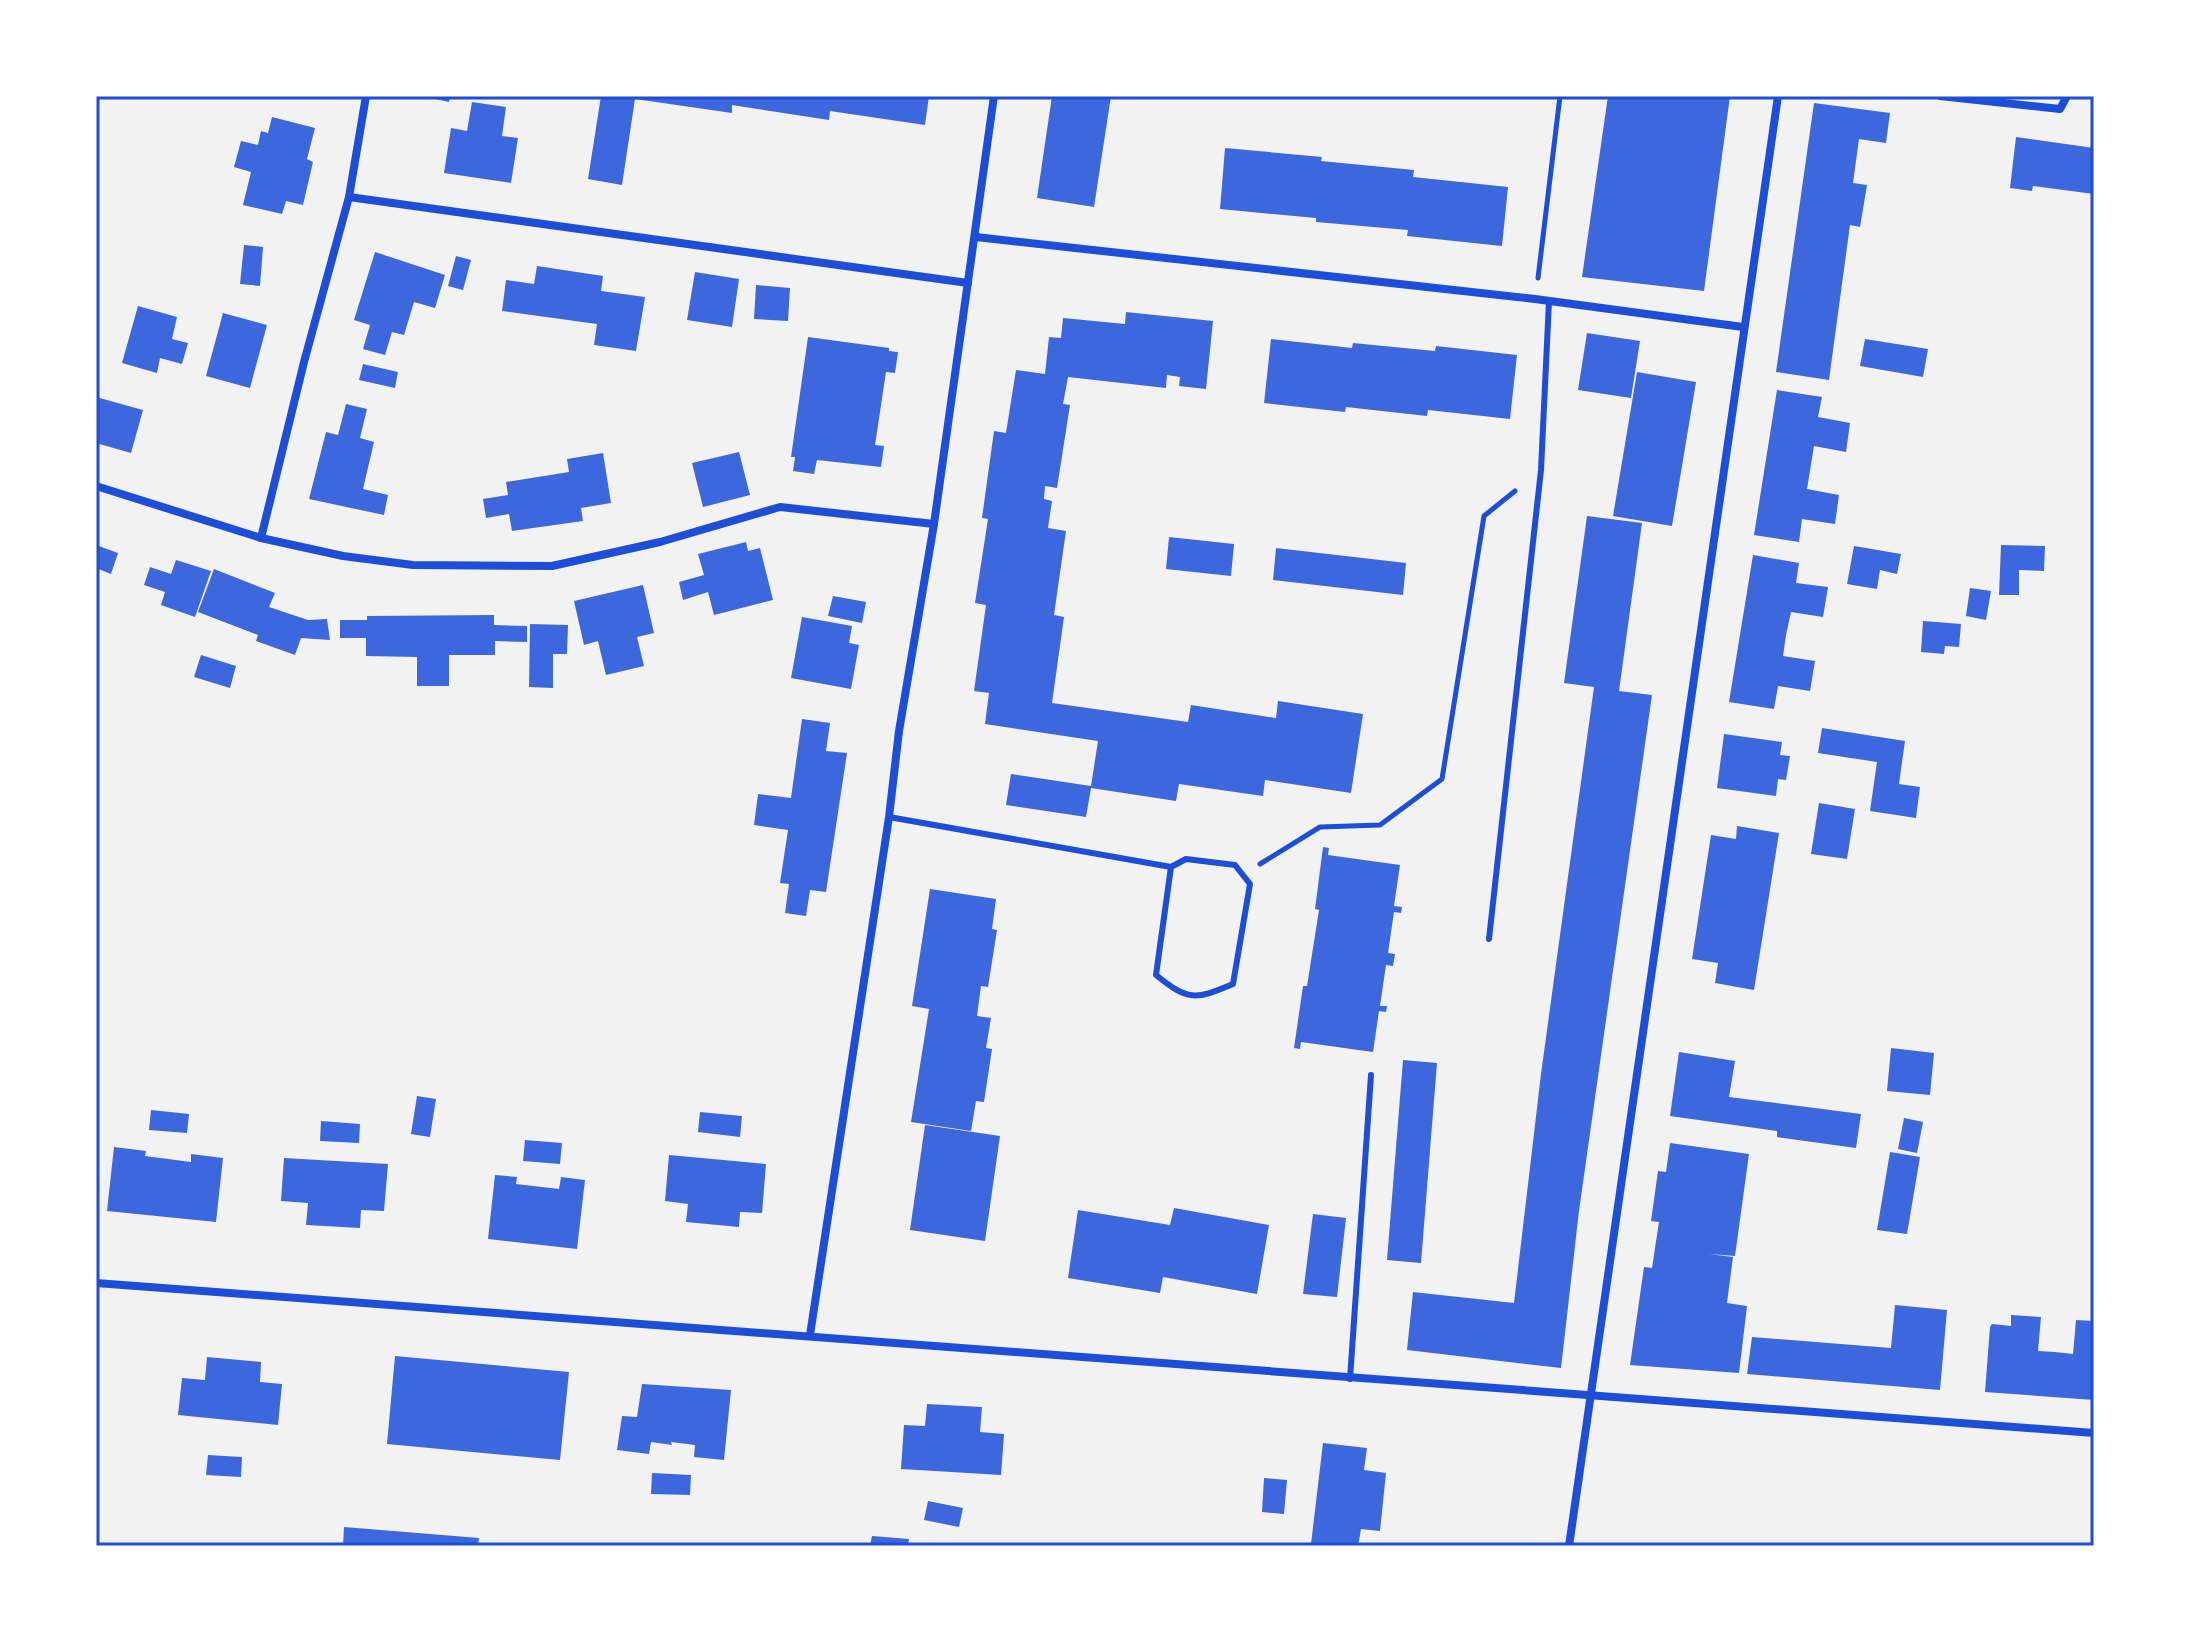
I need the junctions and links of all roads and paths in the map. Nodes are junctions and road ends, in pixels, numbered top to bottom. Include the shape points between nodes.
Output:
1 (366, 96) edge
2 (994, 96) edge
3 (1560, 96) edge
4 (1778, 96) edge
5 (1940, 96) edge
6 (2067, 96) edge
7 (349, 197) junction
8 (976, 237) junction
9 (968, 283) junction
10 (1535, 299) junction
11 (1549, 301) junction
12 (1743, 327) junction
13 (1541, 470) junction
14 (96, 486) edge
15 (934, 524) junction
16 (261, 538) junction
17 (889, 817) junction
18 (1171, 867) junction
19 (1243, 875) junction
20 (1489, 939) dead end
21 (1371, 1075) dead end
22 (96, 1283) edge
23 (810, 1335) junction
24 (1350, 1379) junction
25 (1592, 1395) junction
26 (2094, 1433) edge
27 (1569, 1546) edge

1 - 7 street
2 - 8 street
3 - 10 path
4 - 12 street
5 - 6 street via 2060,109
7 - 9 street
7 - 16 street
8 - 9 street
8 - 10 street
9 - 15 street
10 - 11 street
11 - 12 street
11 - 13 lane
12 - 25 street
13 - 19 path via 1484,516 1442,779 1380,825 1320,827
13 - 20 lane
14 - 16 street
15 - 16 street via 780,507 552,566 413,565
15 - 17 street
17 - 18 lane
17 - 23 street
18 - 19 lane via 1186,859 1235,865
18 - 19 lane via 1156,975 1179,993 1204,997 1233,984 1250,884
21 - 24 lane
22 - 23 street
23 - 24 street
24 - 25 street
25 - 26 street
25 - 27 street

